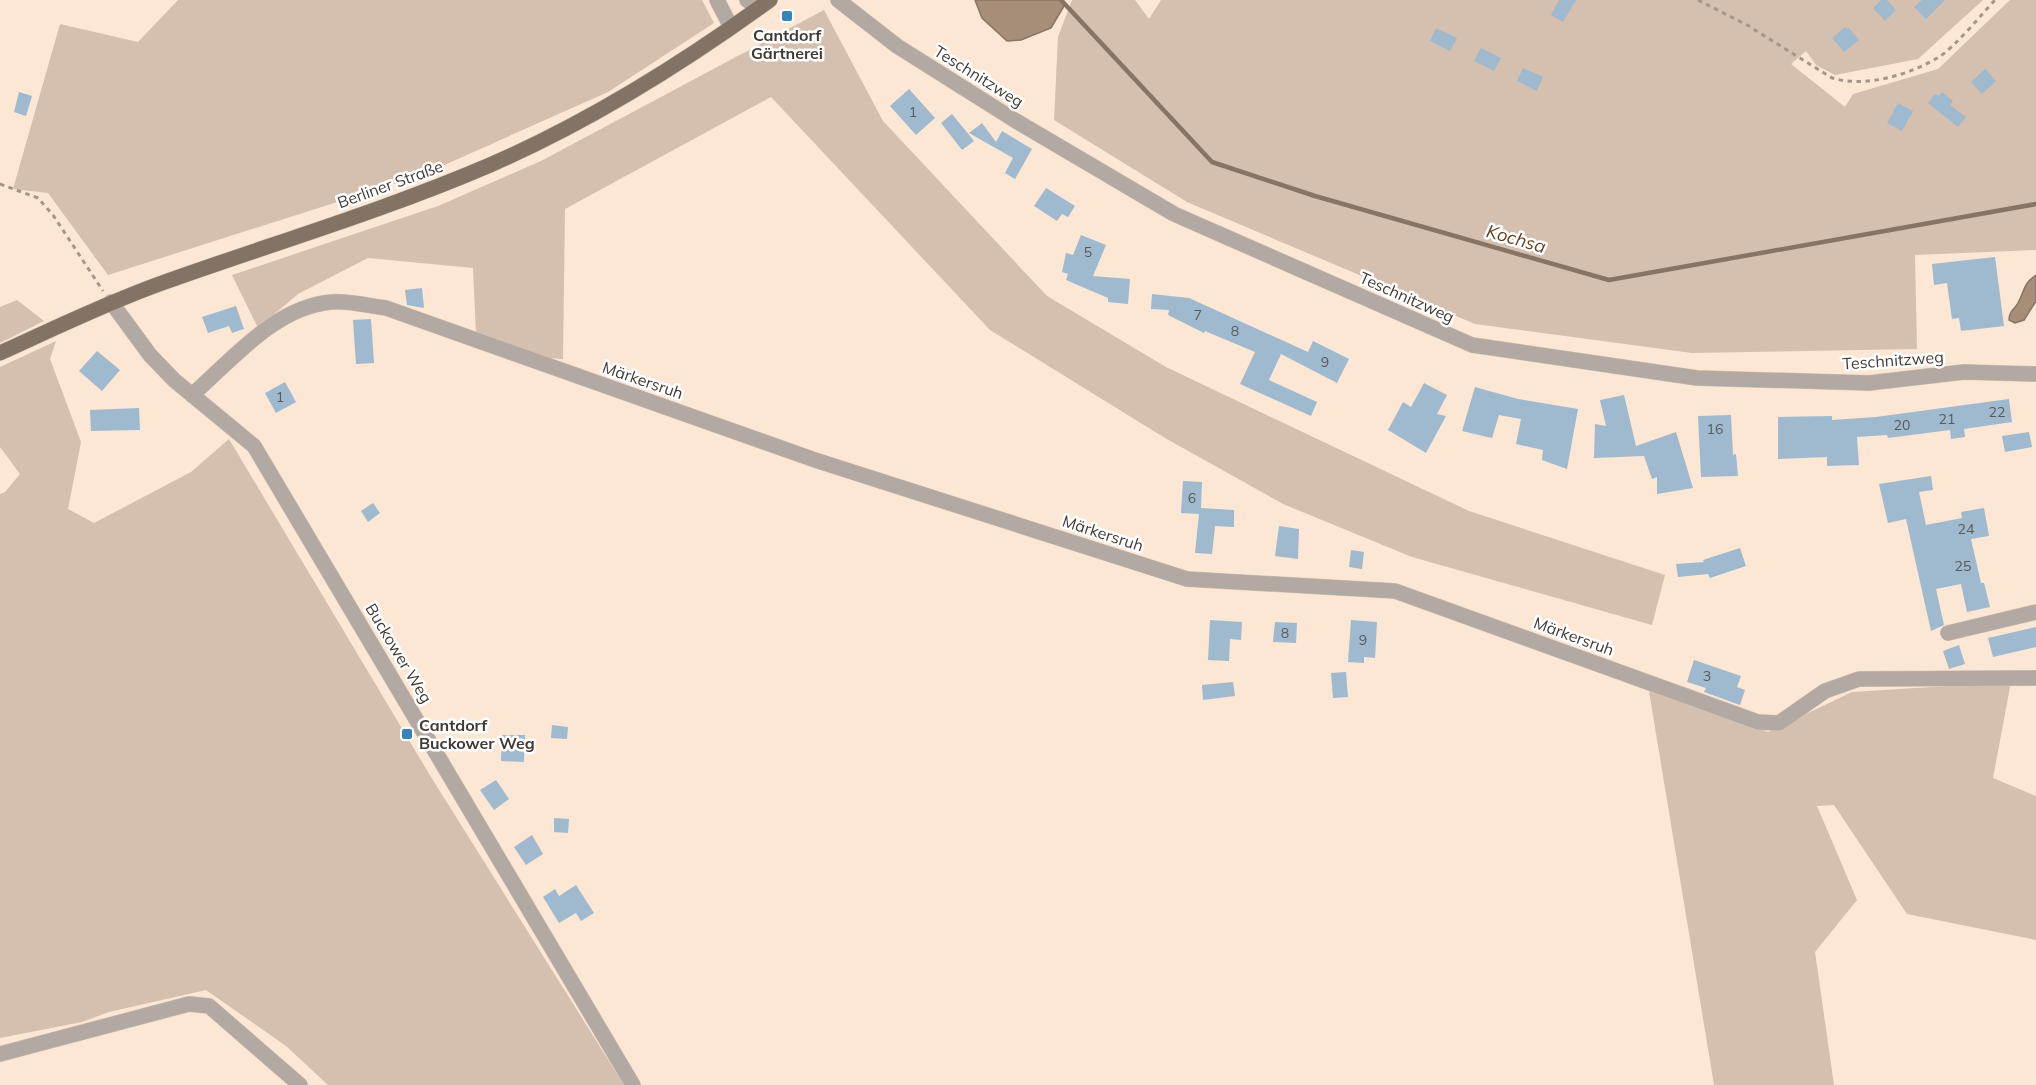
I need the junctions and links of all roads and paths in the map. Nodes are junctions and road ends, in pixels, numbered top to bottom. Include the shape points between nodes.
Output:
1 (717, 0) edge
2 (838, 0) edge
3 (1698, 0) edge
4 (1995, 0) edge
5 (758, 3) edge
6 (730, 27) junction
7 (0, 184) edge
8 (111, 303) junction
9 (0, 353) edge
10 (2036, 374) edge
11 (192, 394) junction
12 (2036, 612) edge
13 (1948, 633) dead end
14 (2036, 678) edge
15 (0, 1054) edge
16 (300, 1085) edge
17 (633, 1085) edge

1 - 6 street
2 - 10 street, Teschnitzweg via 917,58 1174,214 1472,345 1697,378 1869,383 1964,372
3 - 4 path via 1844,82 1886,79 1940,56
5 - 6 main road, Berliner Straße
6 - 8 main road, Berliner Straße via 629,94 491,165
7 - 8 path via 38,198
8 - 9 main road, Berliner Straße
8 - 11 street, Buckower Weg via 150,355
11 - 14 street, Märkersruh via 268,328 300,307 333,302 386,308 814,459 1187,579 1395,591 1758,722 1779,723 1825,692 1859,679
11 - 17 street, Buckower Weg via 255,446
12 - 13 street
15 - 16 street via 189,1004 199,1005 208,1006

